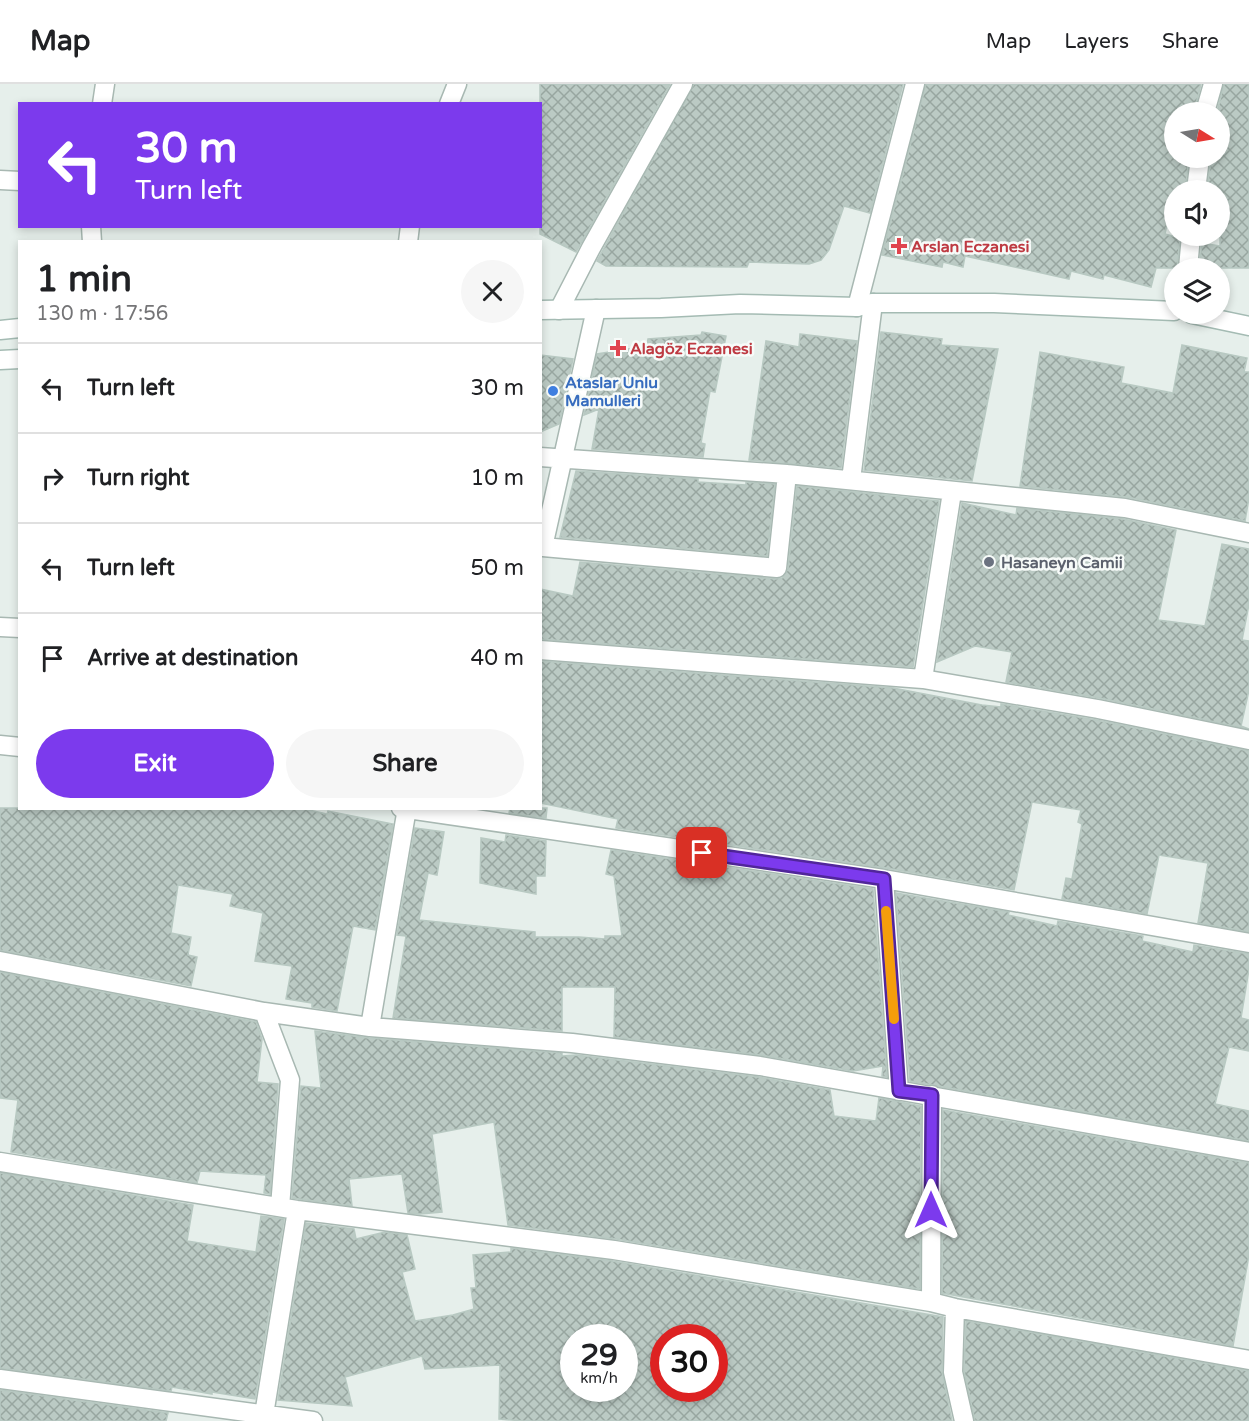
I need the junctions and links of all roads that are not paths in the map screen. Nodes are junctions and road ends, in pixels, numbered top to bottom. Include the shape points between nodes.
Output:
1 (105, 84) edge
2 (457, 84) edge
3 (683, 84) edge
4 (915, 84) edge
5 (1213, 84) edge
6 (102, 102) edge
7 (450, 102) edge
8 (1208, 102) edge
9 (0, 180) edge
10 (18, 181) edge
11 (865, 305) junction
12 (596, 309) junction
13 (542, 310) edge
14 (559, 310) junction
15 (1164, 311) edge
16 (1230, 322) edge
17 (1249, 326) edge
18 (18, 328) edge
19 (0, 330) edge
20 (18, 359) edge
21 (0, 360) edge
22 (542, 457) edge
23 (561, 459) junction
24 (787, 474) junction
25 (851, 480) junction
26 (952, 492) junction
27 (1249, 533) edge
28 (0, 627) edge
29 (18, 628) edge
30 (542, 650) edge
31 (923, 679) junction
32 (1249, 740) edge
33 (0, 745) edge
34 (18, 747) edge
35 (405, 810) edge
36 (412, 810) edge
37 (884, 879) junction
38 (1249, 943) edge
39 (0, 961) edge
40 (264, 1012) junction
41 (370, 1027) junction
42 (899, 1091) junction
43 (932, 1095) junction
44 (1249, 1152) edge
45 (0, 1162) edge
46 (288, 1208) junction
47 (931, 1302) junction
48 (955, 1308) junction
49 (1249, 1360) edge
50 (0, 1379) edge
51 (264, 1418) edge
52 (313, 1421) edge
53 (964, 1421) edge

1 - 6 street
2 - 7 street
3 - 14 street
4 - 11 street
5 - 8 street
9 - 10 street
11 - 12 street
11 - 15 street via 994,303
11 - 25 street
12 - 14 street
12 - 23 street
13 - 14 street
16 - 17 street
18 - 19 street
20 - 21 street
22 - 23 street
23 - 24 street
23 - 24 street via 543,547 777,568
24 - 25 street
25 - 26 street
26 - 27 street via 1125,508
26 - 31 street
28 - 29 street
30 - 31 street
31 - 32 street
33 - 34 street
35 - 41 street
36 - 37 street
37 - 38 street
37 - 42 street
39 - 40 street
40 - 41 street
40 - 46 street via 290,1080
41 - 42 street via 607,1047 760,1066
42 - 43 street
43 - 44 street
43 - 47 street
45 - 46 street
46 - 47 street via 614,1250
46 - 51 street
47 - 48 street
48 - 49 street
48 - 53 street via 953,1372
50 - 51 street
51 - 52 street

